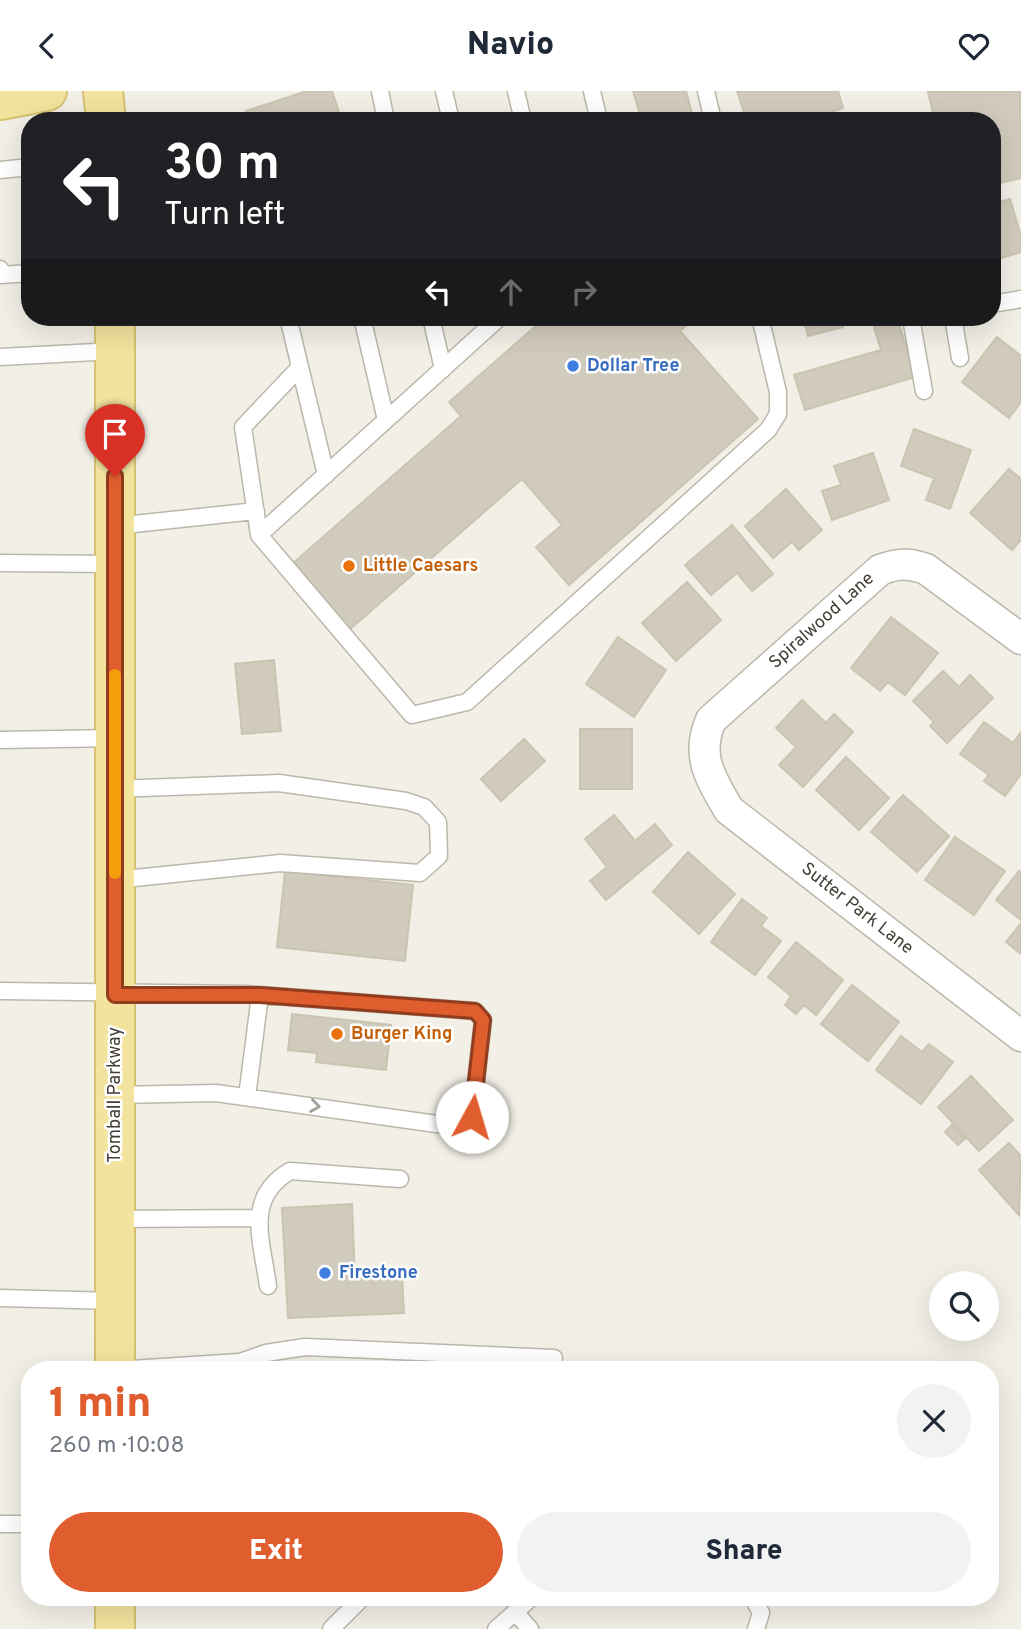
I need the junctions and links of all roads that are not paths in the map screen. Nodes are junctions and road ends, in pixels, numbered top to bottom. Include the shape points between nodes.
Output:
1 (47, 91) edge
2 (103, 91) edge
3 (380, 91) edge
4 (444, 91) edge
5 (516, 91) edge
6 (592, 91) edge
7 (706, 91) edge
8 (0, 100) edge
9 (105, 112) edge
10 (384, 112) edge
11 (449, 112) edge
12 (521, 112) edge
13 (597, 112) edge
14 (711, 112) edge
15 (21, 168) edge
16 (0, 170) edge
17 (0, 269) edge
18 (21, 274) edge
19 (290, 326) edge
20 (364, 326) edge
21 (433, 326) edge
22 (489, 326) edge
23 (762, 326) edge
24 (912, 326) edge
25 (955, 326) edge
26 (115, 334) edge
27 (0, 357) edge
28 (960, 358) dead end
29 (300, 367) junction
30 (443, 369) junction
31 (924, 391) dead end
32 (386, 420) junction
33 (326, 475) junction
34 (256, 511) junction
35 (115, 526) junction
36 (259, 535) junction
37 (0, 563) edge
38 (115, 563) junction
39 (1021, 639) edge
40 (115, 738) junction
41 (0, 740) edge
42 (706, 771) joint
43 (115, 789) junction
44 (115, 880) junction
45 (0, 991) edge
46 (115, 995) junction
47 (260, 995) junction
48 (1021, 1036) edge
49 (115, 1095) junction
50 (247, 1097) junction
51 (400, 1179) dead end
52 (115, 1219) junction
53 (259, 1219) junction
54 (268, 1286) dead end
55 (0, 1298) edge
56 (115, 1301) junction
57 (554, 1358) dead end
58 (115, 1361) edge
59 (243, 1361) edge
60 (0, 1524) edge
61 (21, 1524) edge
62 (115, 1606) edge
63 (354, 1606) edge
64 (522, 1606) edge
65 (757, 1606) edge
66 (515, 1612) junction
67 (115, 1629) edge
68 (331, 1629) edge
69 (496, 1629) edge
70 (530, 1629) edge
71 (756, 1629) edge

1 - 8 main road
2 - 9 main road
3 - 10 lane
4 - 11 lane
5 - 12 lane
6 - 13 lane
7 - 14 lane
15 - 16 lane
17 - 18 lane via 1,275
19 - 29 lane
20 - 32 lane
21 - 30 lane
22 - 30 lane
23 - 36 lane via 778,392 778,414 768,430 467,702 412,715
24 - 31 lane
25 - 28 lane
26 - 27 lane
26 - 35 main road, Tomball Parkway
29 - 33 lane
29 - 34 lane via 243,427
30 - 32 lane
32 - 33 lane
33 - 36 lane
34 - 35 lane
34 - 36 lane
35 - 38 main road, Tomball Parkway
37 - 38 lane
38 - 40 main road, Tomball Parkway
39 - 42 street, Spiralwood Lane via 926,569 908,562 880,570 711,720 704,736
40 - 41 lane
40 - 43 main road, Tomball Parkway
42 - 48 street, Sutter Park Lane via 729,810
43 - 44 main road, Tomball Parkway
43 - 44 lane via 279,783 406,801 424,807 438,822 439,856 420,873 280,863
44 - 46 main road, Tomball Parkway
45 - 46 lane
46 - 47 lane
46 - 49 main road, Tomball Parkway
47 - 50 lane
50 -> 47 lane via 458,1127 469,1124 472,1117 483,1020 475,1011
49 - 50 lane via 216,1093
49 - 52 main road, Tomball Parkway
51 - 53 lane via 290,1171 265,1191
52 - 53 lane
52 - 56 main road, Tomball Parkway
53 - 54 lane
55 - 56 lane
56 - 58 main road, Tomball Parkway
57 - 59 lane via 304,1347
60 - 61 lane
62 - 67 main road
63 - 68 lane
64 - 66 lane
65 - 71 lane via 761,1613
66 - 69 lane
66 - 70 lane

